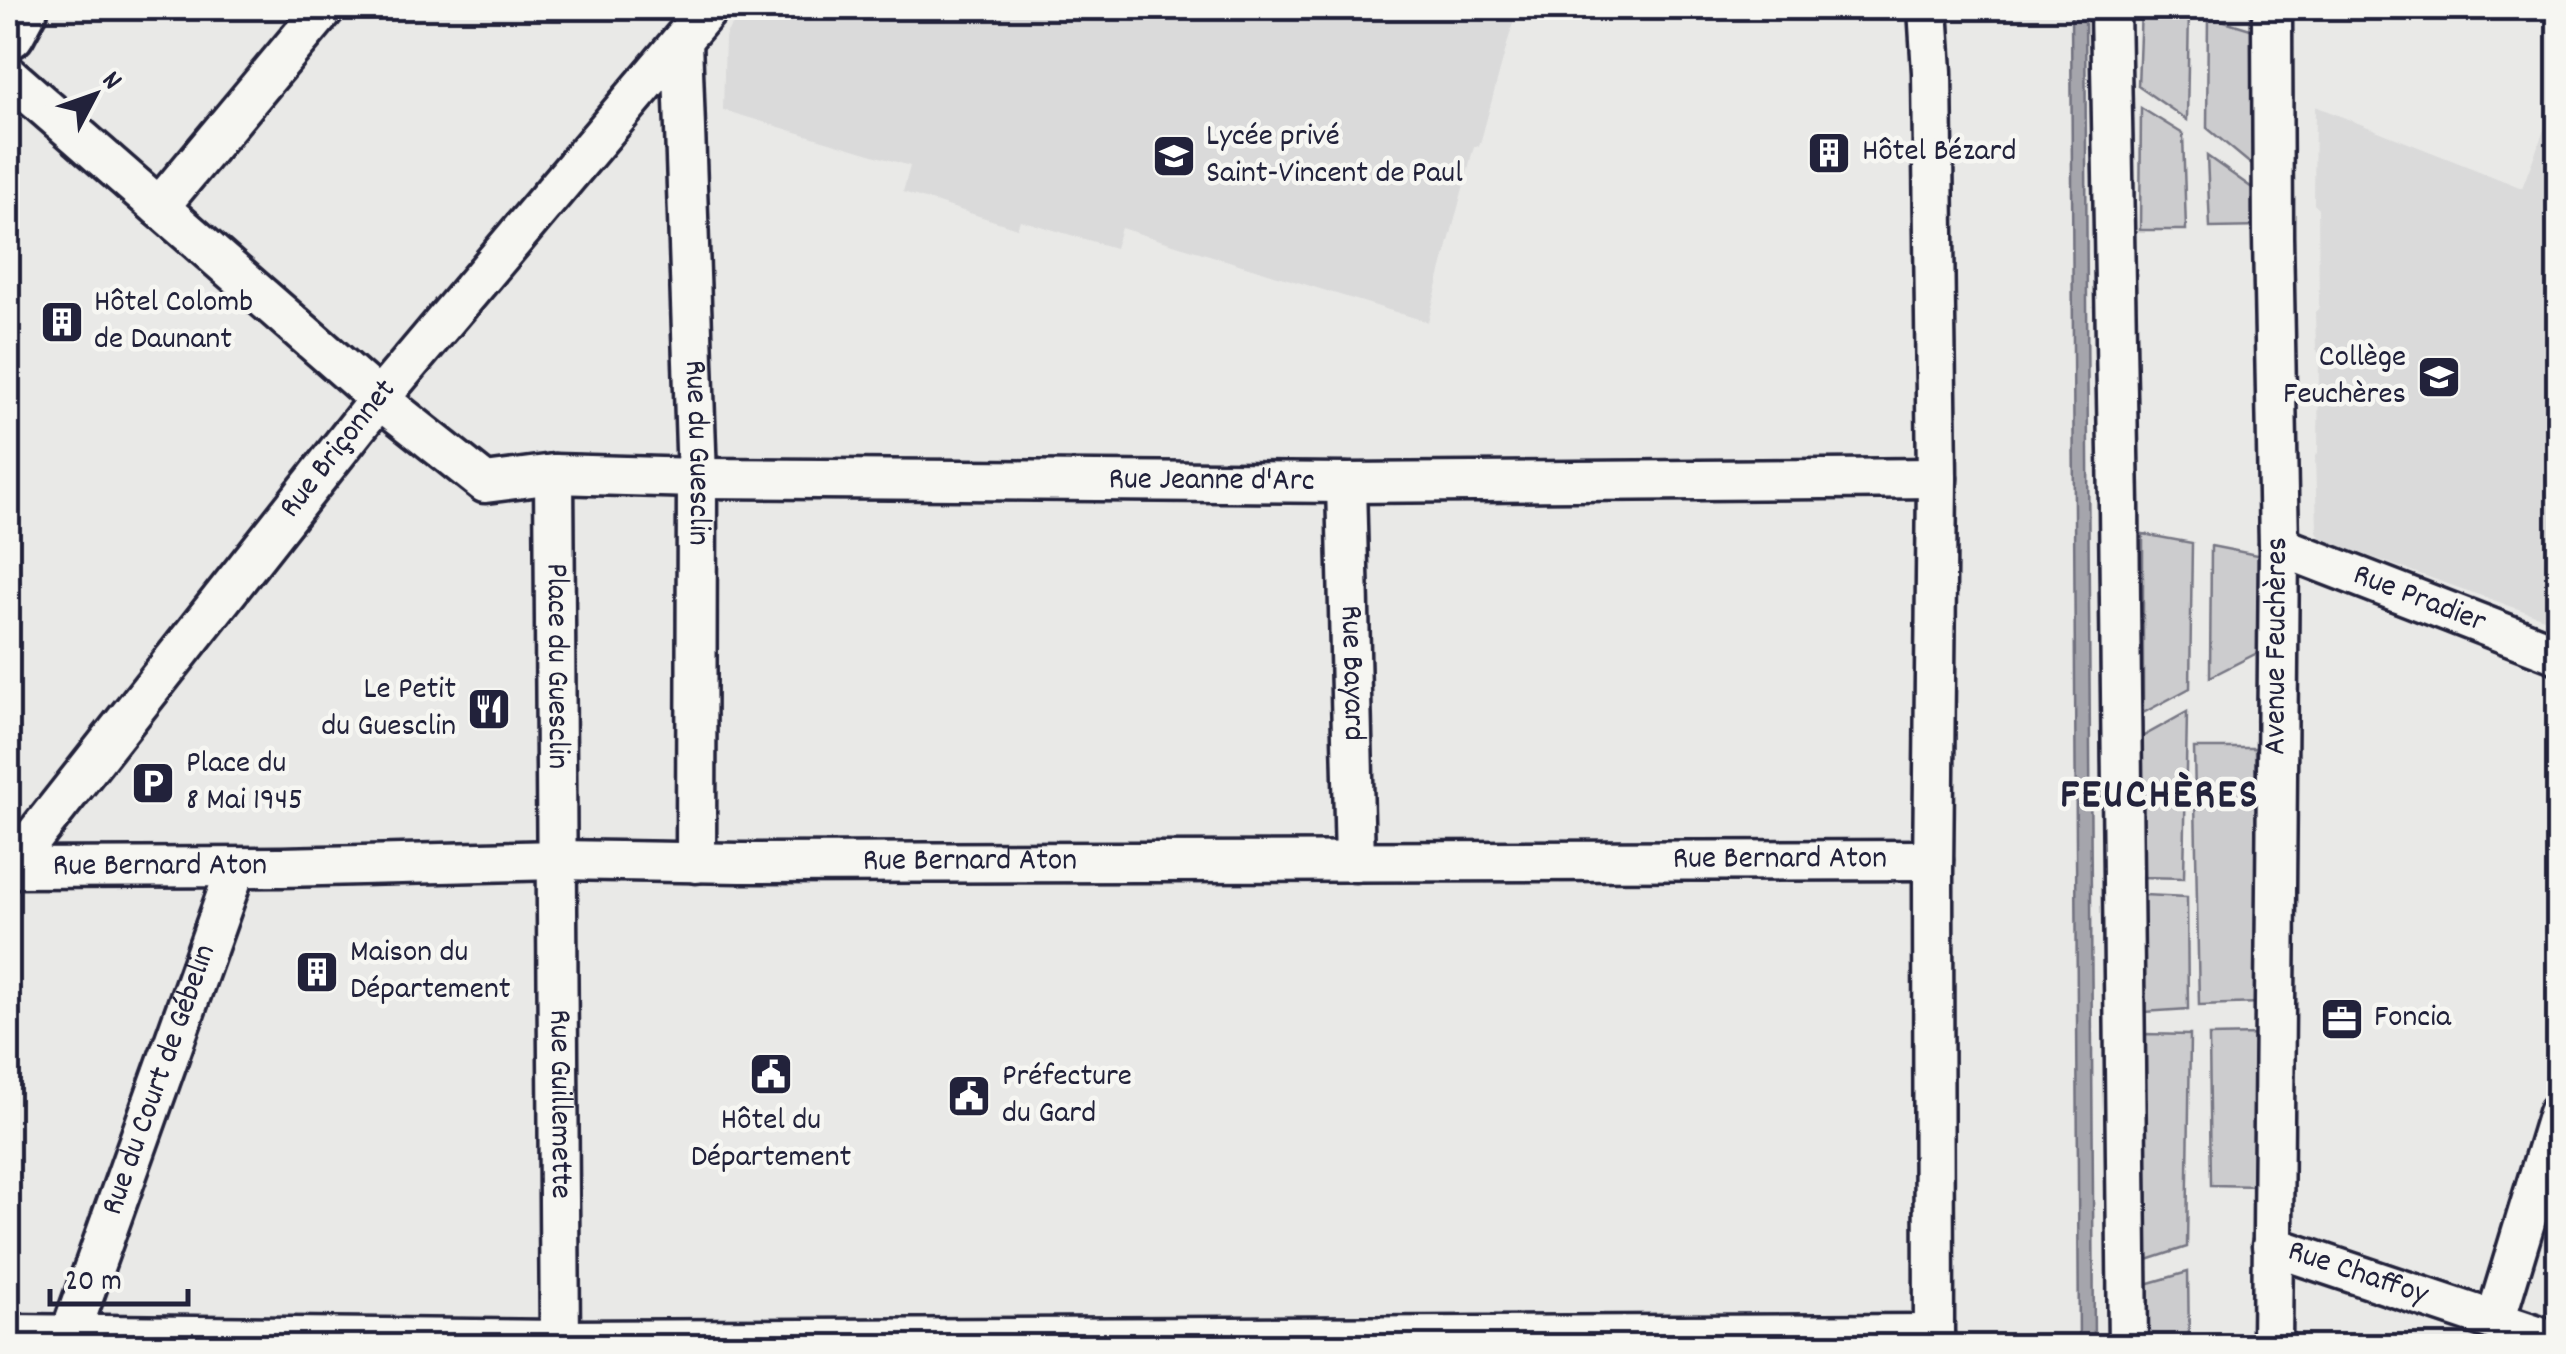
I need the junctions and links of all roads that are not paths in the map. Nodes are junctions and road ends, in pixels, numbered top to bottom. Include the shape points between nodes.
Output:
1 (21, 8) edge
2 (325, 8) edge
3 (709, 8) edge
4 (1928, 8) edge
5 (2110, 8) edge
6 (2276, 8) edge
7 (8, 32) edge
8 (682, 42) junction
9 (8, 75) edge
10 (159, 207) junction
11 (379, 399) junction
12 (554, 474) junction
13 (697, 478) junction
14 (1937, 478) junction
15 (1346, 483) junction
16 (2278, 546) junction
17 (2558, 654) edge
18 (558, 860) junction
19 (1933, 860) junction
20 (1355, 862) junction
21 (696, 864) junction
22 (236, 868) junction
23 (8, 869) edge
24 (2558, 1114) edge
25 (2272, 1246) junction
26 (2495, 1321) junction
27 (8, 1334) edge
28 (68, 1340) edge
29 (1934, 1340) edge
30 (1346, 1341) edge
31 (2558, 1342) edge
32 (560, 1343) edge
33 (2128, 1346) edge
34 (2272, 1346) edge

1 - 7 street
2 - 10 street
3 - 8 street, Rue Briçonnet
4 - 14 street
5 - 33 street
6 - 16 street, Avenue Feuchères
8 - 11 street, Rue Briçonnet
8 - 13 street, Rue du Guesclin
9 - 10 street
10 - 11 street
11 - 12 street, Rue Jeanne d'Arc via 485,483
11 - 23 street, Rue Briçonnet
12 - 13 street, Rue Jeanne d'Arc
12 - 18 street, Place du Guesclin
13 - 15 street, Rue Jeanne d'Arc
13 - 21 street, Rue du Guesclin
14 - 15 street, Rue Jeanne d'Arc
14 - 19 street
15 - 20 street, Rue Bayard
16 - 17 street, Rue Pradier
16 - 25 street, Avenue Feuchères
18 - 21 street, Rue Bernard Aton
18 - 22 street, Rue Bernard Aton
18 - 32 street, Rue Guillemette
19 - 20 street, Rue Bernard Aton
19 - 29 street
20 - 21 street, Rue Bernard Aton
22 - 23 street, Rue Bernard Aton
22 - 28 street, Rue du Court de Gébelin
24 - 26 street
25 - 26 street, Rue Chaffoy
25 - 34 street, Avenue Feuchères
26 - 31 street, Rue Chaffoy
27 - 28 street
28 - 32 street
29 - 30 street
30 - 32 street

